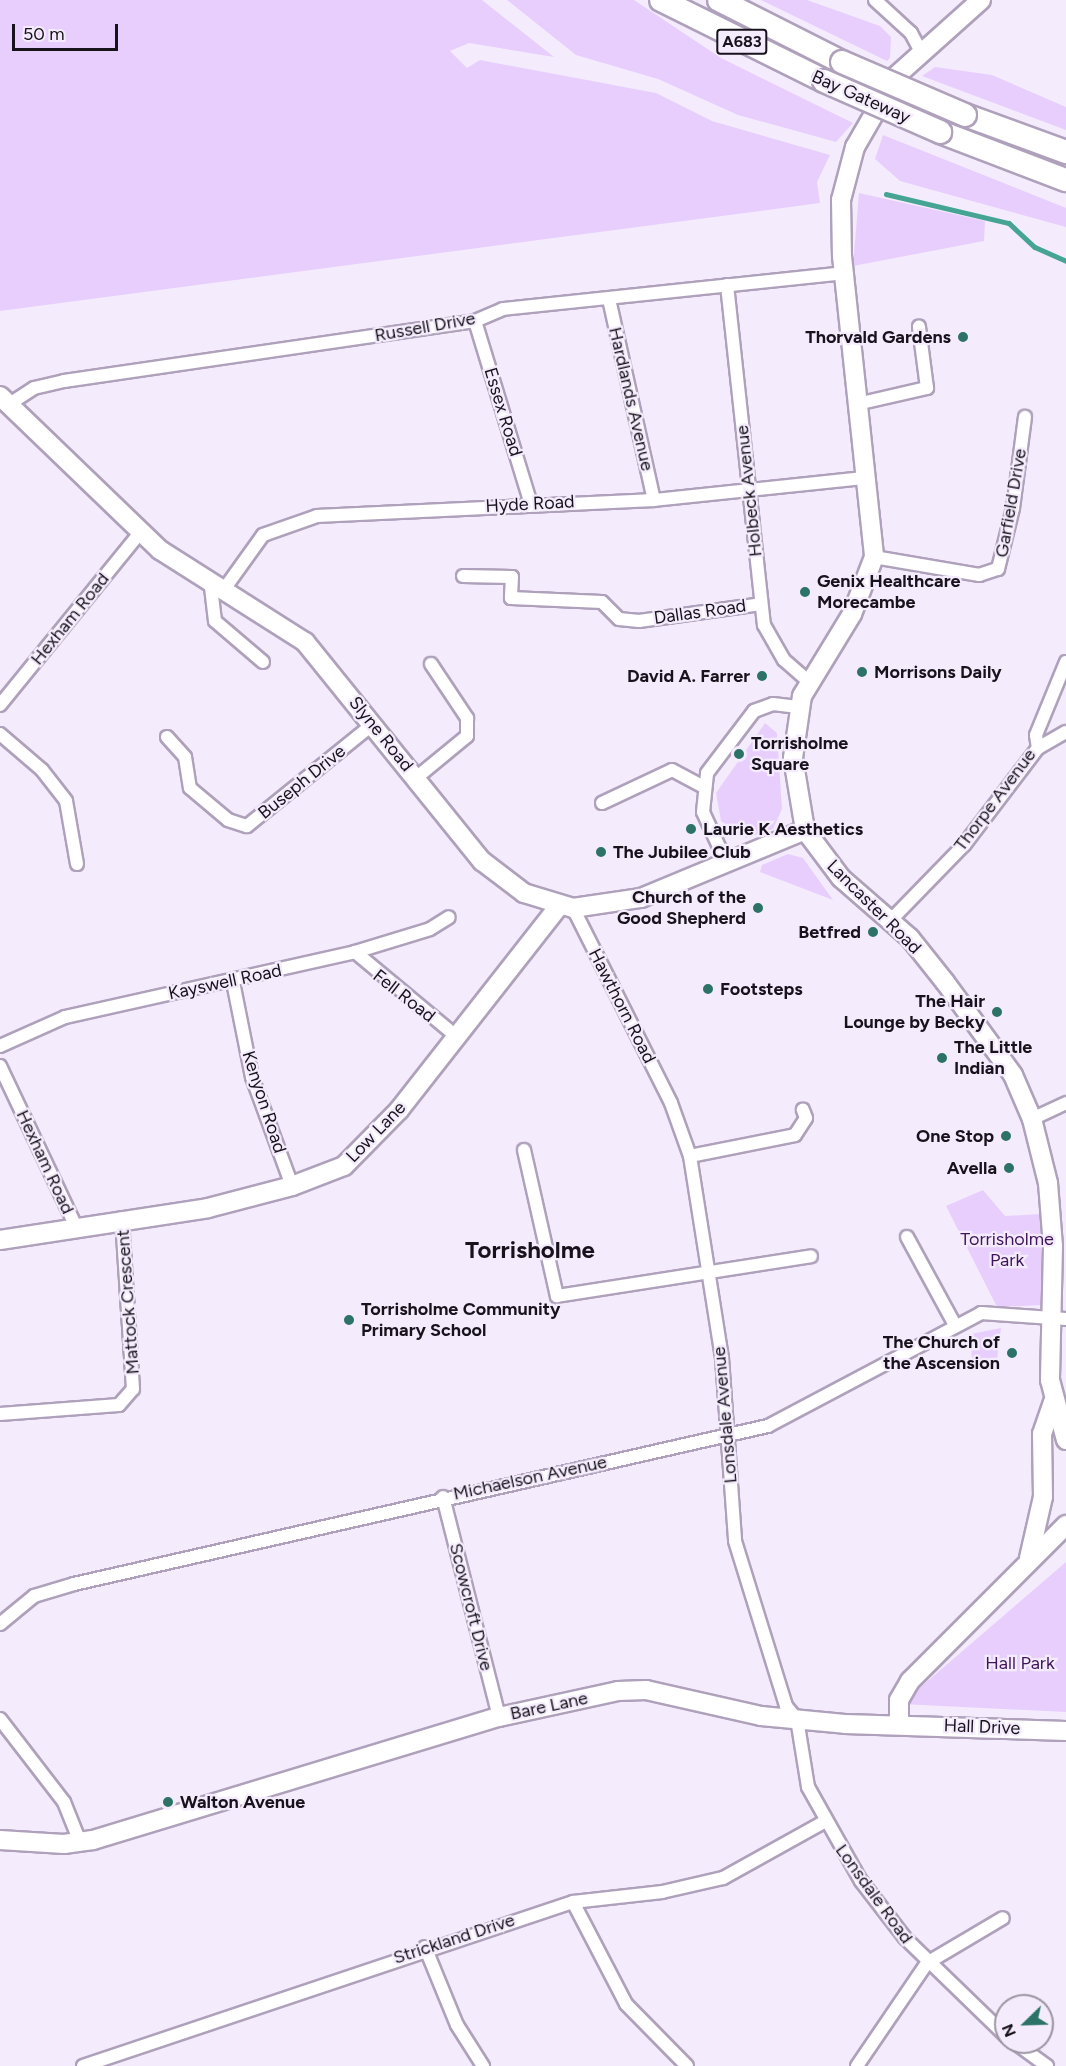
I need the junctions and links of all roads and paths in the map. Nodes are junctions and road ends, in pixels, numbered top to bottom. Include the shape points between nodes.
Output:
1 (662, 0) edge
2 (719, 0) edge
3 (875, 0) edge
4 (981, 0) edge
5 (917, 58) junction
6 (1066, 152) edge
7 (1066, 180) edge
8 (844, 273) junction
9 (727, 285) junction
10 (609, 299) junction
11 (475, 321) junction
12 (919, 327) dead end
13 (5, 400) edge
14 (857, 404) junction
15 (1024, 417) dead end
16 (865, 478) junction
17 (749, 490) junction
18 (654, 500) junction
19 (531, 504) junction
20 (140, 533) junction
21 (874, 557) junction
22 (463, 576) dead end
23 (218, 583) junction
24 (761, 604) junction
25 (262, 662) dead end
26 (1066, 662) edge
27 (430, 664) dead end
28 (808, 681) junction
29 (0, 705) edge
30 (798, 707) junction
31 (373, 724) junction
32 (1066, 732) edge
33 (0, 734) edge
34 (166, 737) dead end
35 (1038, 748) junction
36 (416, 778) junction
37 (702, 786) junction
38 (602, 803) dead end
39 (805, 830) junction
40 (77, 864) dead end
41 (727, 864) junction
42 (566, 907) junction
43 (449, 916) dead end
44 (891, 920) junction
45 (355, 952) junction
46 (233, 982) junction
47 (457, 1037) junction
48 (0, 1046) edge
49 (0, 1066) edge
50 (671, 1103) joint
51 (1066, 1103) edge
52 (803, 1110) dead end
53 (1032, 1119) junction
54 (524, 1150) dead end
55 (690, 1156) junction
56 (292, 1186) junction
57 (122, 1218) junction
58 (75, 1226) junction
59 (908, 1237) dead end
60 (0, 1240) edge
61 (811, 1256) dead end
62 (708, 1268) junction
63 (1058, 1320) edge
64 (955, 1325) junction
65 (1053, 1402) junction
66 (0, 1414) edge
67 (726, 1437) junction
68 (1066, 1440) edge
69 (443, 1497) junction
70 (1066, 1525) edge
71 (1028, 1563) junction
72 (0, 1624) edge
73 (499, 1717) junction
74 (0, 1719) edge
75 (797, 1719) junction
76 (899, 1724) junction
77 (1066, 1731) edge
78 (824, 1822) junction
79 (0, 1840) edge
80 (80, 1842) junction
81 (573, 1902) junction
82 (1003, 1918) dead end
83 (425, 1947) junction
84 (927, 1963) junction
85 (994, 2025) edge
86 (1030, 2054) edge
87 (83, 2066) edge
88 (483, 2066) edge
89 (687, 2066) edge
90 (857, 2066) edge
91 (1047, 2066) edge

1 - 7 highway, Bay Gateway / A683, bridge via 824,81 940,132
2 - 6 highway, Bay Gateway / A683, bridge via 842,62 965,115
3 - 5 street via 911,33
4 - 5 main road, Lancaster Road
5 - 8 main road, Lancaster Road via 896,76 866,126 841,200
8 - 9 street, Russell Drive
8 - 14 main road, Lancaster Road
9 - 10 street, Russell Drive
9 - 17 street, Holbeck Avenue
10 - 11 street, Russell Drive via 503,309
10 - 18 street, Hardlands Avenue
11 - 13 street, Russell Drive via 64,381
11 - 19 street, Essex Road
12 - 14 street via 927,388
13 - 20 main road, Slyne Road
14 - 16 main road, Lancaster Road
15 - 21 street, Garfield Drive via 1013,508 998,569 980,575
16 - 17 street, Hyde Road
16 - 21 main road, Lancaster Road
17 - 18 street, Hyde Road
17 - 24 street, Holbeck Avenue
18 - 19 street, Hyde Road
19 - 23 street, Hyde Road via 316,516 263,535
20 - 23 main road, Slyne Road
20 - 29 street, Hexham Road
21 - 28 main road, Lancaster Road via 852,615
22 - 24 street, Dallas Road via 512,577 511,598 602,602 620,619 639,621
23 - 25 street via 215,621
23 - 31 main road, Slyne Road via 305,642
24 - 28 street, Holbeck Avenue via 776,649
26 - 35 street, Thorpe Avenue via 1036,735
27 - 36 street via 467,717 467,736
28 - 30 main road, Lancaster Road
30 - 37 street via 773,704 754,711
30 - 39 main road, Lancaster Road via 793,758
31 - 34 street, Buseph Drive via 248,826 228,820 190,788 185,757
31 - 36 main road, Slyne Road
32 - 35 street
33 - 40 street via 42,770 66,801
35 - 44 street, Thorpe Avenue via 963,845
36 - 42 main road, Slyne Road via 492,871 524,893
37 - 38 street via 672,770
37 - 41 street via 703,812
39 - 41 main road, Slyne Road
39 - 44 main road, Lancaster Road via 841,878
41 - 42 main road, Slyne Road via 641,898
42 - 47 main road, Low Lane
42 - 50 street, Hawthorn Road
43 - 45 street, Kayswell Road via 430,929
44 - 53 main road, Lancaster Road via 989,1037
45 - 46 street, Kayswell Road
45 - 47 street, Fell Road
46 - 48 street, Kayswell Road via 65,1017
46 - 56 street, Kenyon Road via 252,1077
47 - 56 main road, Low Lane via 399,1110 344,1166
49 - 58 street, Hexham Road
50 - 55 street, Lonsdale Avenue
51 - 53 street
52 - 55 street via 806,1118 795,1135
53 - 63 main road, Lancaster Road via 1048,1183
54 - 62 street via 557,1296
55 - 62 street, Lonsdale Avenue
56 - 57 main road, Low Lane via 208,1208
57 - 58 main road, Low Lane
57 - 66 street, Mattock Crescent via 133,1389 119,1405
58 - 60 main road, Low Lane
59 - 64 street
61 - 62 street
62 - 67 street, Lonsdale Avenue
63 - 64 street, Michaelson Avenue via 981,1313
63 - 65 main road, Lancaster Road
64 - 67 street, Michaelson Avenue via 768,1426
65 - 68 main road, Lancaster Road
65 - 71 main road via 1042,1434 1043,1497
67 - 69 street, Michaelson Avenue
67 - 75 street, Lonsdale Avenue via 735,1541 786,1706
69 - 72 street, Michaelson Avenue via 34,1596
69 - 73 street, Scowcroft Drive
70 - 71 main road
71 - 76 main road via 903,1689
73 - 75 main road, Bare Lane via 646,1690
73 - 80 main road, Bare Lane
74 - 80 street via 64,1802
75 - 76 main road, Bare Lane
75 - 78 street, Lonsdale Road via 808,1787
76 - 77 main road, Hall Drive
78 - 81 street, Strickland Drive via 723,1878
78 - 84 street, Lonsdale Road via 861,1881
79 - 80 main road, Bare Lane
81 - 83 street, Strickland Drive
81 - 89 street via 626,2004
82 - 84 street
83 - 87 street, Strickland Drive
83 - 88 street via 457,2025
84 - 85 street, Lonsdale Road
84 - 90 street
86 - 91 street

